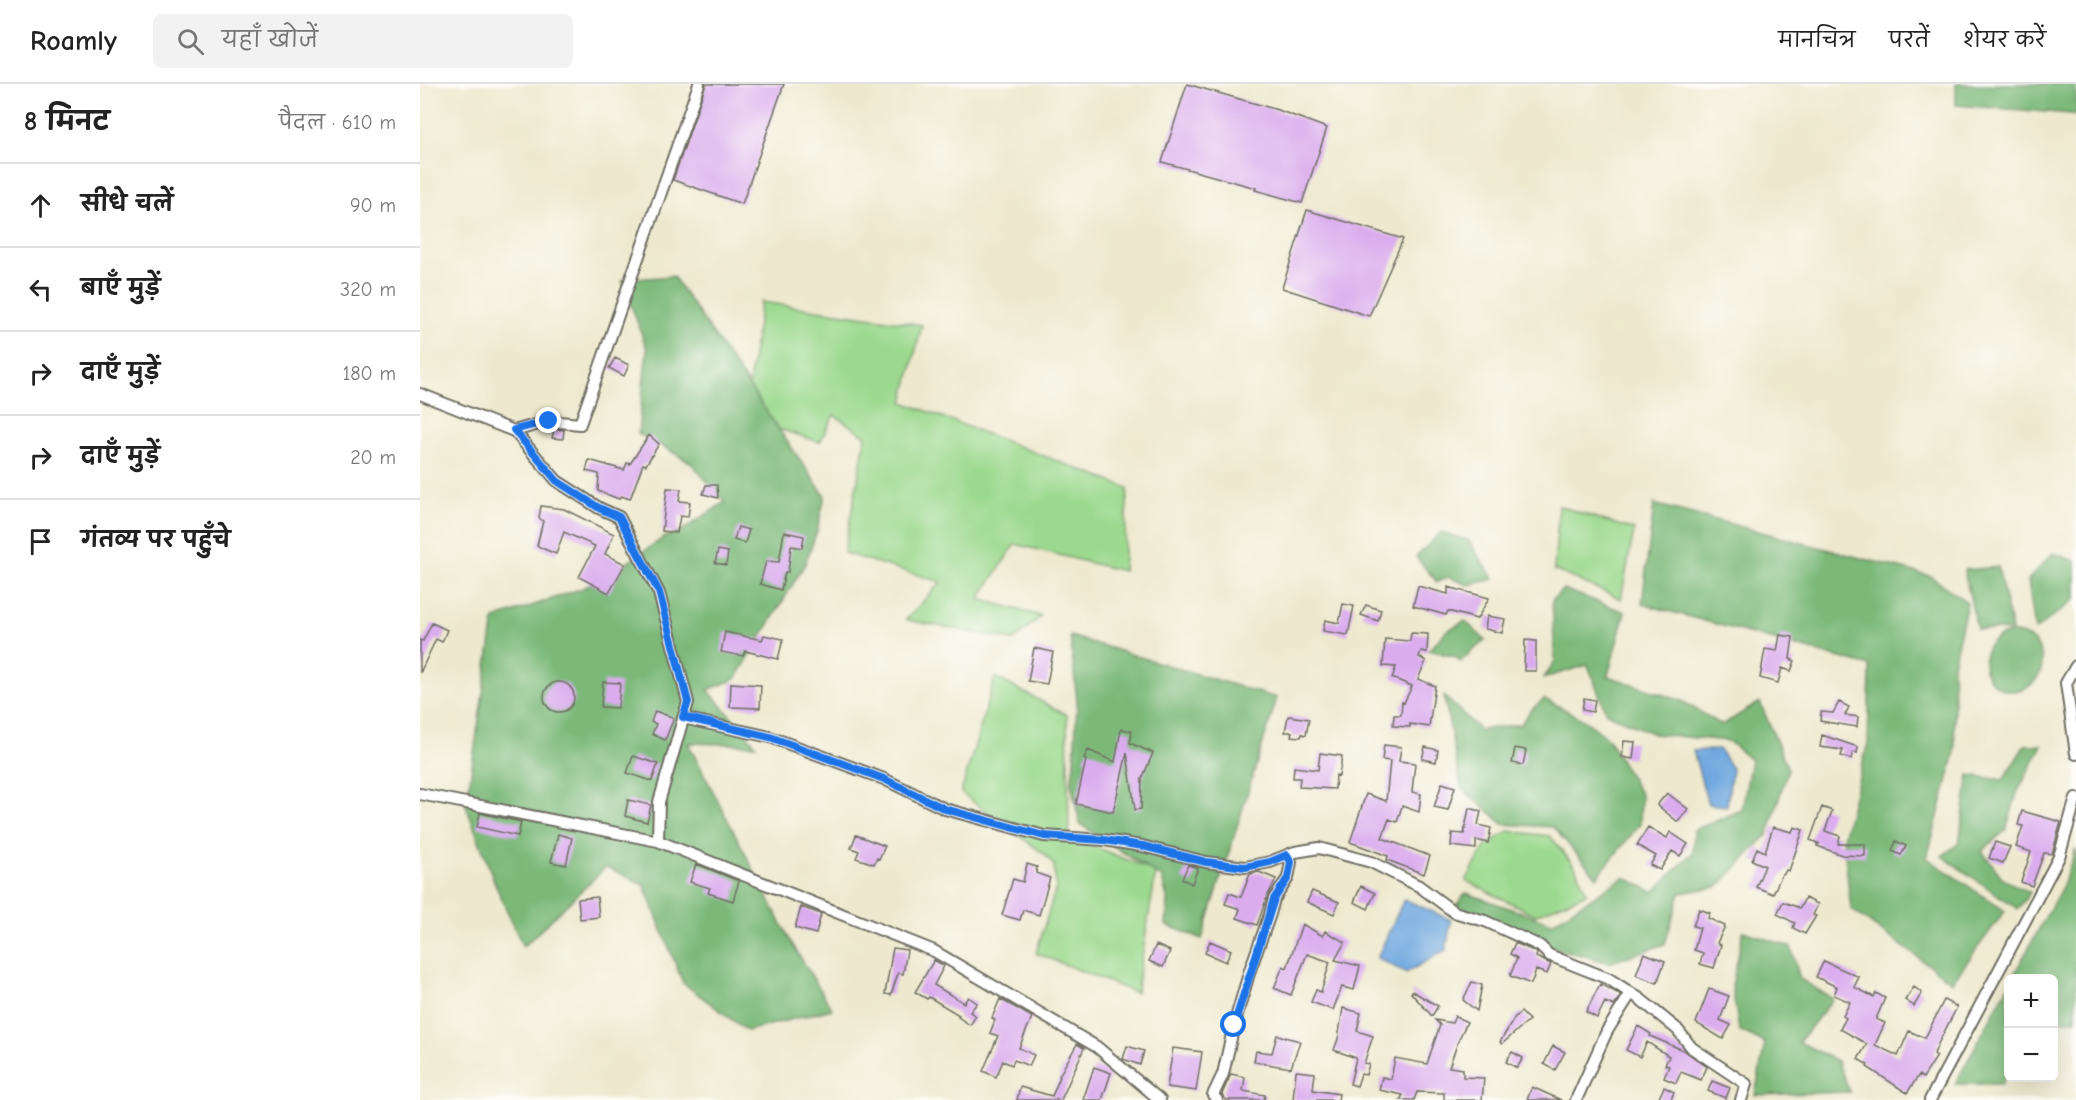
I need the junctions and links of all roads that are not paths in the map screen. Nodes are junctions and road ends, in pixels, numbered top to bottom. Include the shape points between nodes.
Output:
1 (699, 84) edge
2 (420, 394) edge
3 (514, 430) junction
4 (2076, 666) edge
5 (683, 717) junction
6 (2076, 754) edge
7 (420, 794) edge
8 (2076, 798) edge
9 (658, 841) junction
10 (1287, 855) junction
11 (1631, 993) junction
12 (1160, 1100) edge
13 (1217, 1100) edge
14 (1576, 1100) edge
15 (1742, 1100) edge
16 (1930, 1100) edge

1 - 3 street via 580,424 549,421
2 - 3 street
3 - 5 street via 557,481 619,517 659,592 688,702
4 - 6 street via 2066,683
5 - 9 street via 659,802
5 - 10 street via 770,737 884,779 945,809 1044,836 1143,846 1245,867
7 - 9 street
8 - 16 street via 2059,857
9 - 12 street via 934,951 1097,1047
10 - 11 street via 1319,848 1371,862 1419,886 1454,912 1485,921 1540,946 1549,955 1609,979
10 - 13 street via 1291,862 1288,878 1274,899 1250,970 1223,1074 1213,1095
11 - 14 street via 1607,1031
11 - 15 street via 1677,1029 1692,1048 1746,1084

